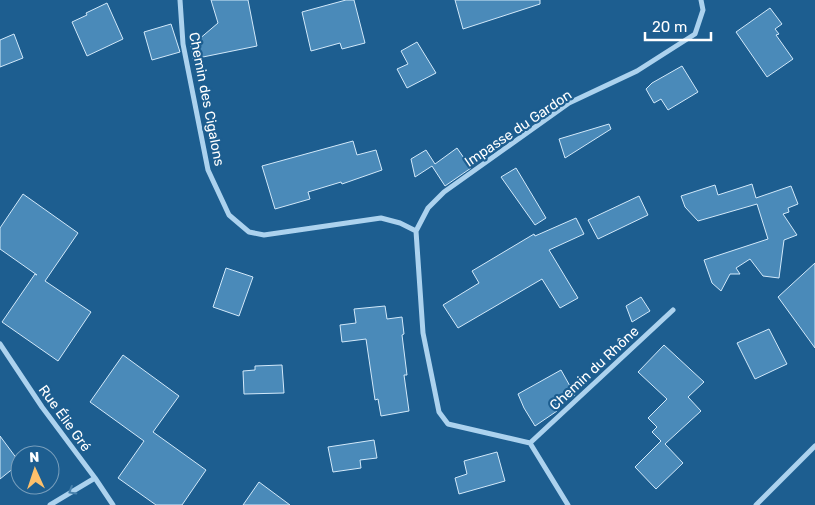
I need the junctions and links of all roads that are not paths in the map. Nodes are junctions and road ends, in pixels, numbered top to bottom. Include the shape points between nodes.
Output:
1 (180, 0) edge
2 (701, 0) edge
3 (416, 231) junction
4 (673, 310) dead end
5 (0, 344) edge
6 (530, 443) junction
7 (815, 446) edge
8 (95, 478) junction
9 (50, 505) edge
10 (113, 505) edge
11 (568, 505) edge
12 (756, 505) edge

1 - 3 street, Chemin des Cigalons via 183,44 208,170 229,215 249,232 264,235 381,218
2 - 3 street, Impasse du Gardon via 703,10 695,34 637,71 569,103 444,192 428,208
3 - 6 street via 423,333 439,412 448,424
4 - 6 street, Chemin du Rhône
5 - 8 street, Rue Élie Gré
6 - 11 street
7 - 12 street
8 -> 9 street
8 - 10 street, Rue Élie Gré

